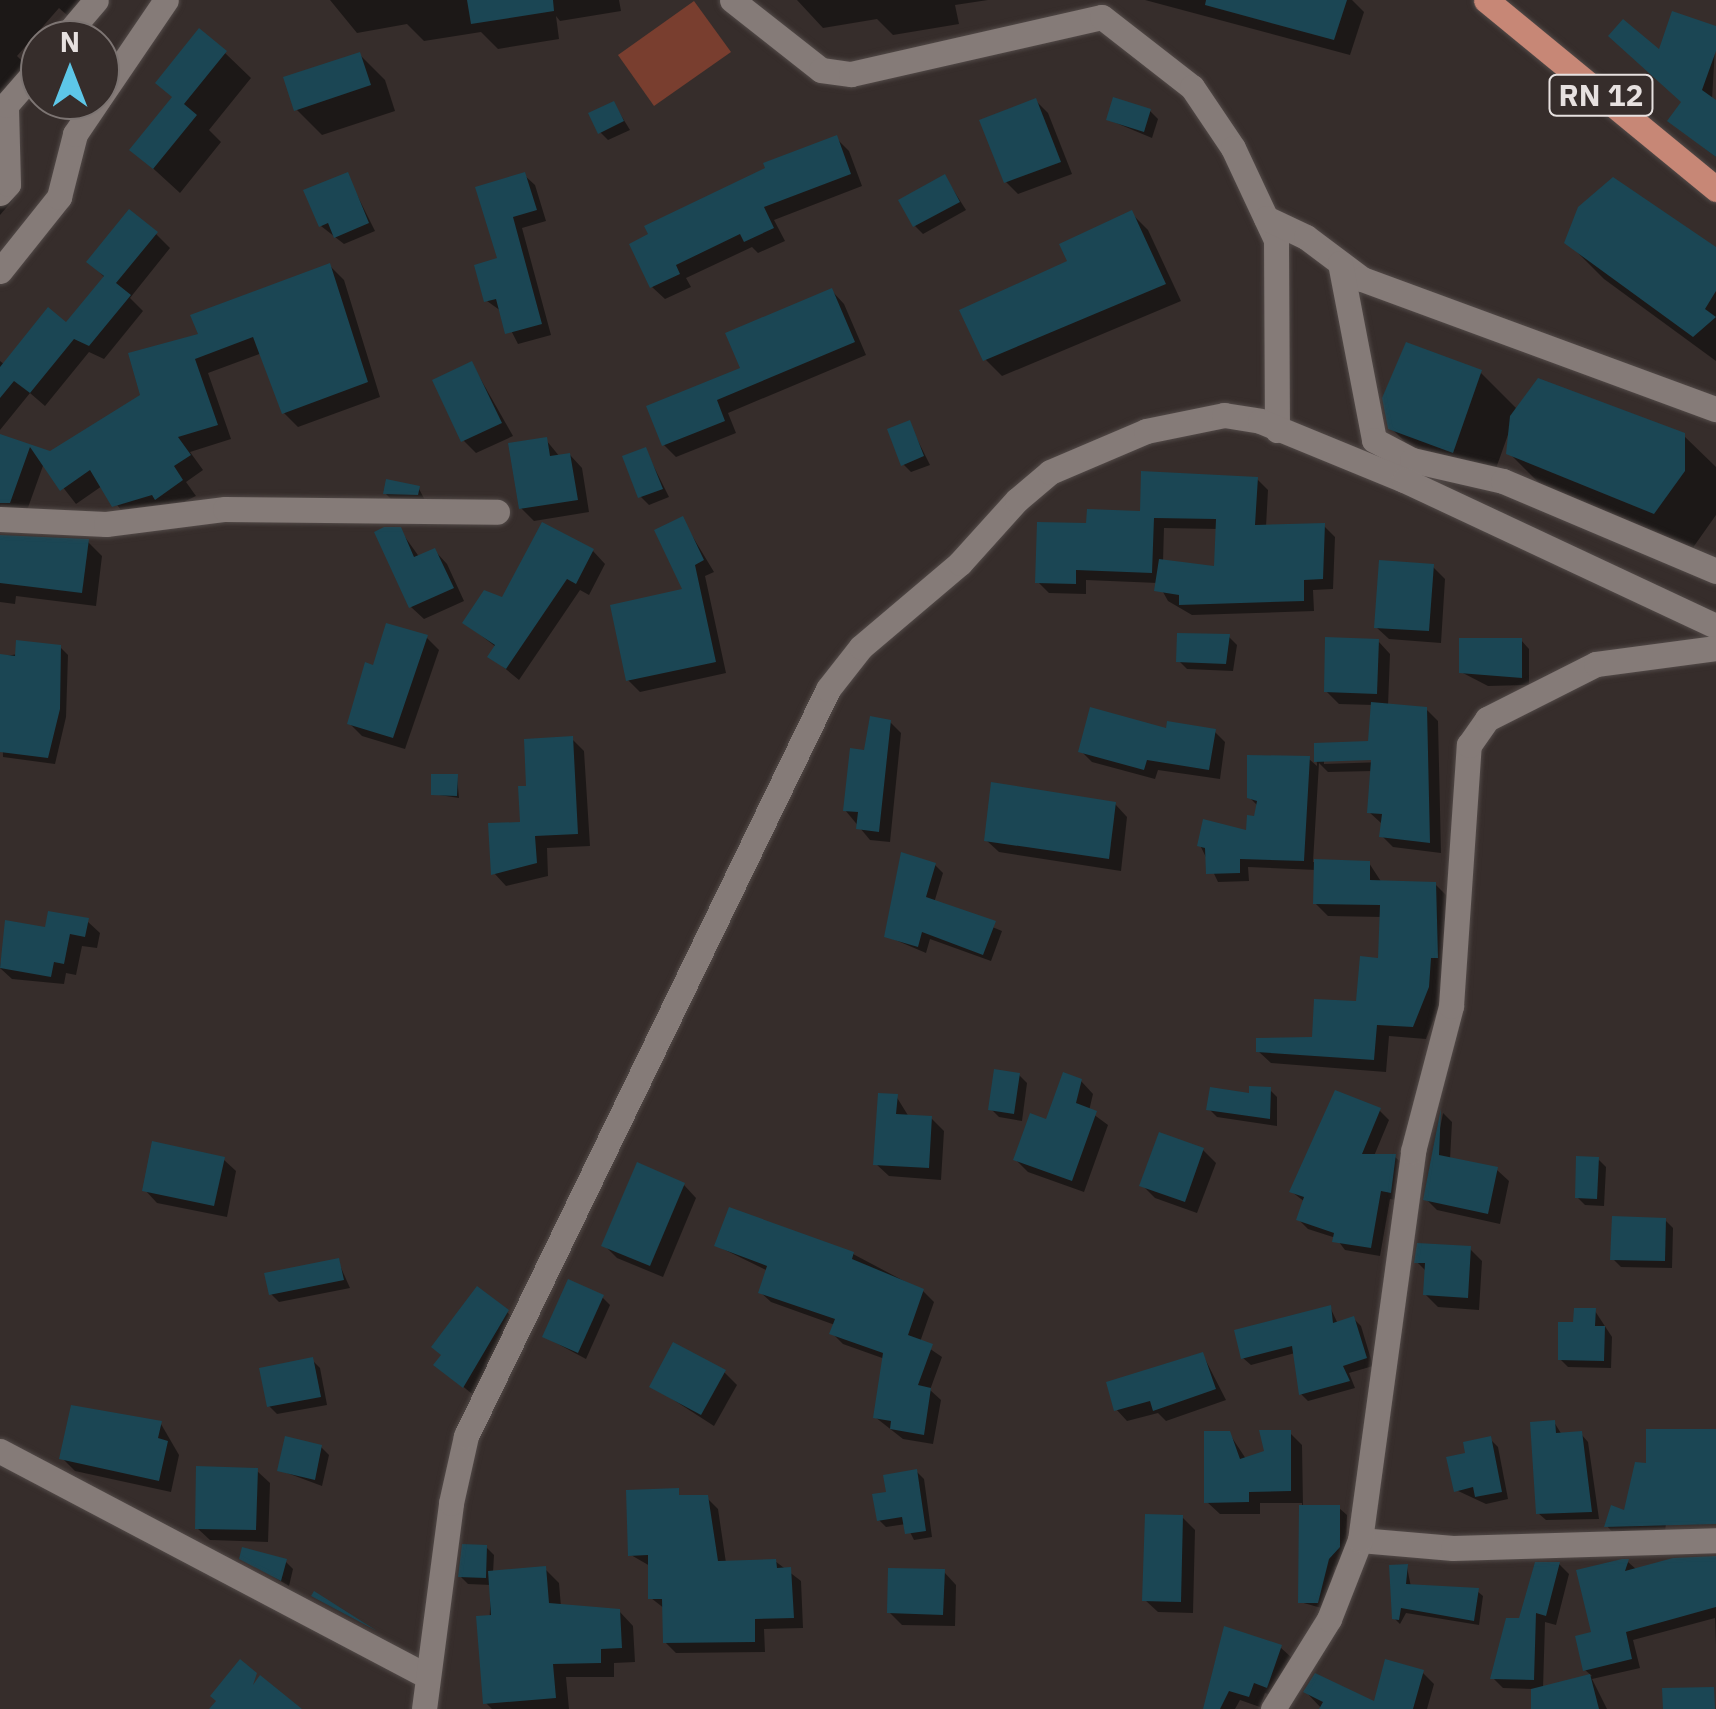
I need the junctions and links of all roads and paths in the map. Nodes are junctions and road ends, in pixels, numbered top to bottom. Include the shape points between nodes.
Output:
1 (96, 0) edge
2 (166, 0) edge
3 (732, 0) edge
4 (1486, 0) edge
5 (79, 20) edge
6 (120, 67) edge
7 (20, 90) edge
8 (84, 120) edge
9 (1716, 189) edge
10 (0, 194) edge
11 (1266, 218) junction
12 (1340, 263) junction
13 (0, 271) edge
14 (1716, 410) edge
15 (1277, 430) junction
16 (497, 512) dead end
17 (0, 520) edge
18 (1716, 572) edge
19 (1716, 626) edge
20 (1716, 648) edge
21 (0, 1451) edge
22 (1360, 1540) junction
23 (1716, 1540) edge
24 (427, 1676) junction
25 (424, 1709) edge
26 (1273, 1709) edge

1 - 5 street
2 - 6 street
3 - 11 street via 821,70 851,74 1102,17 1192,87 1233,148
4 - 9 main road, RN 12
7 - 10 street via 6,106 8,184
8 - 13 street via 59,197
11 - 12 street
11 - 15 street via 1276,240
12 - 14 street via 1362,280
12 - 18 street via 1374,440 1412,460 1503,481
15 - 19 street via 1404,480
15 - 24 street via 1224,415 1184,419 1050,472 960,562 860,647 828,689 466,1436
16 - 17 street via 225,509 106,524
20 - 22 street via 1596,664 1487,718 1469,744 1451,1006 1413,1151
21 - 24 street
22 - 23 street via 1453,1548
22 - 26 street via 1329,1619
24 - 25 street

